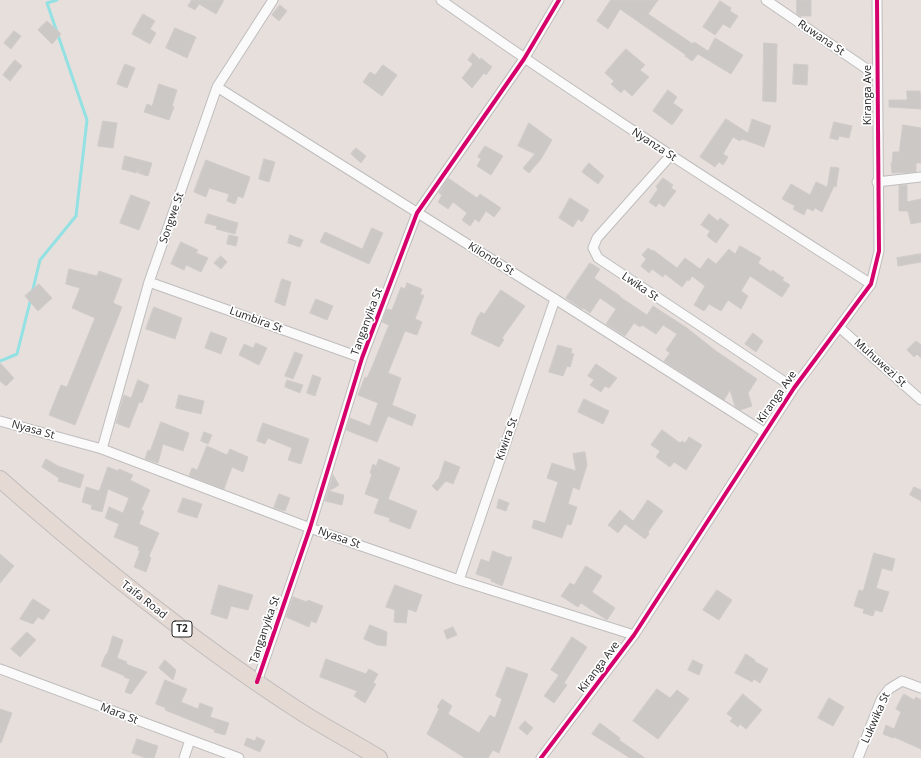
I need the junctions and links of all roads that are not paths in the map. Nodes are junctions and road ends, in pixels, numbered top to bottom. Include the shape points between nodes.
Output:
1 (273, 0) edge
2 (441, 0) edge
3 (559, 0) edge
4 (766, 0) edge
5 (877, 0) edge
6 (524, 59) junction
7 (877, 76) junction
8 (217, 87) junction
9 (670, 155) junction
10 (921, 177) edge
11 (877, 182) junction
12 (417, 213) junction
13 (149, 282) junction
14 (871, 284) junction
15 (555, 299) junction
16 (839, 327) junction
17 (362, 358) junction
18 (794, 388) junction
19 (921, 400) edge
20 (0, 421) edge
21 (764, 432) junction
22 (102, 449) junction
23 (0, 479) edge
24 (310, 528) junction
25 (459, 580) junction
26 (634, 635) junction
27 (0, 669) edge
28 (257, 682) junction
29 (921, 688) edge
30 (190, 740) junction
31 (184, 758) edge
32 (239, 758) edge
33 (379, 758) edge
34 (541, 758) edge
35 (858, 758) edge

1 - 8 street, Songwe St
2 - 6 street, Nyanza St
3 - 6 street, Tanganyika St
4 - 7 street, Ruwana St
5 - 7 street, Kiranga Ave
6 - 9 street, Nyanza St
6 - 12 street, Tanganyika St
7 - 11 street, Kiranga Ave
8 - 12 street, Kilondo St
8 - 13 street, Songwe St
9 - 14 street, Nyanza St
9 - 18 street, Lwika St via 597,238 593,248 598,258
10 - 11 street
11 - 14 street, Kiranga Ave via 879,251
12 - 15 street, Kilondo St
12 - 17 street, Tanganyika St
13 - 17 street, Lumbira St
13 - 22 street, Songwe St
14 - 16 street, Kiranga Ave
15 - 21 street, Kilondo St
15 - 25 street, Kiwira St
16 - 18 street, Kiranga Ave
16 - 19 street, Muhuwezi St
17 - 24 street, Tanganyika St
18 - 21 street, Kiranga Ave
20 - 22 street, Nyasa St
21 - 26 street, Kiranga Ave
22 - 24 street, Nyasa St
23 - 28 highway, Taifa Road / T2 via 120,581 183,630
24 - 25 street, Nyasa St
24 - 28 street, Tanganyika St
25 - 26 street, Nyasa St
26 - 34 street, Kiranga Ave
27 - 30 street, Mara St
28 - 33 highway, Taifa Road / T2 via 302,713
29 - 35 street, Lukwika St via 902,681 889,689 881,700
30 - 31 street
30 - 32 street, Mara St

